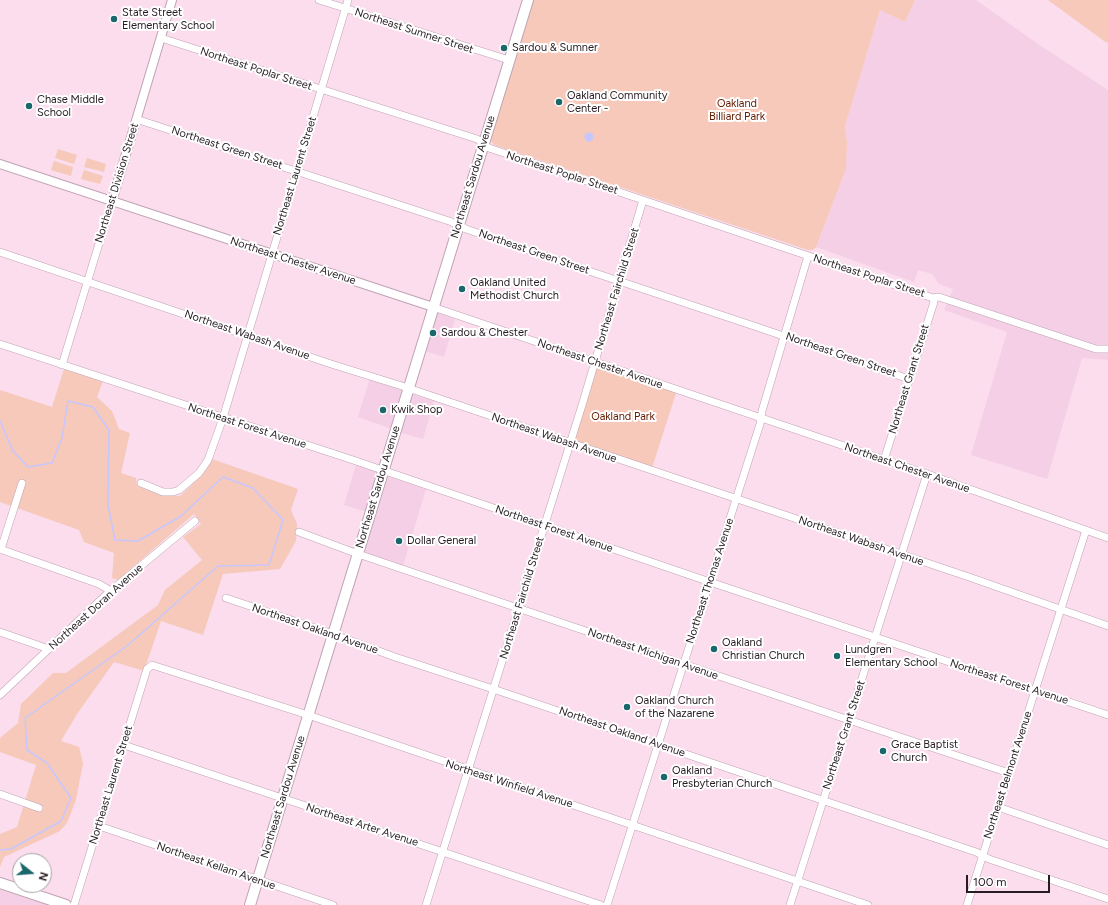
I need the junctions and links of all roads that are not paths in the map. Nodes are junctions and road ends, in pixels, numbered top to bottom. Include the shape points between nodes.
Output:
1 (172, 0) edge
2 (319, 0) edge
3 (348, 0) edge
4 (528, 0) edge
5 (346, 9) junction
6 (161, 38) junction
7 (510, 60) junction
8 (321, 90) junction
9 (136, 119) junction
10 (483, 143) junction
11 (0, 164) edge
12 (296, 171) junction
13 (643, 200) junction
14 (112, 201) junction
15 (458, 225) junction
16 (0, 252) edge
17 (272, 254) junction
18 (808, 256) junction
19 (88, 281) junction
20 (619, 281) junction
21 (933, 298) junction
22 (433, 308) junction
23 (247, 335) junction
24 (784, 336) junction
25 (0, 344) edge
26 (1108, 349) edge
27 (595, 363) junction
28 (62, 366) junction
29 (909, 378) junction
30 (408, 389) junction
31 (223, 418) junction
32 (761, 418) junction
33 (570, 443) junction
34 (884, 460) junction
35 (383, 471) junction
36 (927, 474) junction
37 (22, 483) dead end
38 (141, 483) dead end
39 (737, 499) junction
40 (194, 521) dead end
41 (544, 526) junction
42 (1086, 530) junction
43 (299, 532) dead end
44 (1108, 538) edge
45 (0, 549) edge
46 (358, 554) junction
47 (901, 555) junction
48 (710, 582) junction
49 (111, 591) junction
50 (226, 598) dead end
51 (518, 608) junction
52 (1061, 609) junction
53 (1108, 626) edge
54 (0, 632) edge
55 (333, 634) junction
56 (875, 638) junction
57 (49, 649) junction
58 (684, 664) junction
59 (150, 666) joint
60 (494, 689) junction
61 (1035, 690) junction
62 (0, 695) edge
63 (308, 715) junction
64 (1108, 715) edge
65 (849, 720) junction
66 (658, 744) junction
67 (124, 745) junction
68 (468, 770) junction
69 (1009, 773) junction
70 (0, 794) edge
71 (283, 799) junction
72 (823, 800) junction
73 (998, 807) junction
74 (39, 808) dead end
75 (633, 825) junction
76 (99, 826) junction
77 (1108, 845) edge
78 (443, 852) junction
79 (982, 856) junction
80 (258, 880) junction
81 (797, 881) junction
82 (0, 883) edge
83 (1108, 899) edge
84 (66, 905) edge
85 (74, 905) edge
86 (250, 905) edge
87 (333, 905) edge
88 (426, 905) edge
89 (601, 905) edge
90 (607, 905) edge
91 (790, 905) edge
92 (868, 905) edge
93 (967, 905) edge

1 - 6 street, Northeast Division Street
2 - 5 street, Northeast Sumner Street
3 - 5 street, Northeast Laurent Street
4 - 7 main road, Northeast Sardou Avenue
5 - 7 street, Northeast Sumner Street
5 - 8 street, Northeast Laurent Street
6 - 8 street, Northeast Poplar Street
6 - 9 street, Northeast Division Street
7 - 10 main road, Northeast Sardou Avenue
8 - 10 street, Northeast Poplar Street
8 - 12 street, Northeast Laurent Street
9 - 12 street, Northeast Green Street
9 - 14 street, Northeast Division Street
10 - 13 street, Northeast Poplar Street via 489,148
10 - 15 main road, Northeast Sardou Avenue
11 - 14 street, Northeast Chester Avenue
12 - 15 street, Northeast Green Street
12 - 17 street, Northeast Laurent Street
13 - 18 street, Northeast Poplar Street
13 - 20 street, Northeast Fairchild Street
14 - 17 street, Northeast Chester Avenue
14 - 19 street, Northeast Division Street
15 - 20 street, Northeast Green Street
15 - 22 main road, Northeast Sardou Avenue
16 - 19 street, Northeast Wabash Avenue
17 - 22 street, Northeast Chester Avenue
17 - 23 street, Northeast Laurent Street
18 - 21 street, Northeast Poplar Street
18 - 24 street, Northeast Thomas Avenue
19 - 23 street, Northeast Wabash Avenue
19 - 28 street, Northeast Division Street
20 - 24 street, Northeast Green Street
20 - 27 street, Northeast Fairchild Street
21 - 26 street, Northeast Poplar Street via 939,297 1096,349
21 - 29 street, Northeast Grant Street via 934,302
22 - 27 street, Northeast Chester Avenue
22 - 30 main road, Northeast Sardou Avenue
23 - 30 street, Northeast Wabash Avenue
23 - 31 street, Northeast Laurent Street
24 - 29 street, Northeast Green Street
24 - 32 street, Northeast Thomas Avenue
25 - 28 street, Northeast Forest Avenue
27 - 32 street, Northeast Chester Avenue
27 - 33 street, Northeast Fairchild Street
28 - 31 street, Northeast Forest Avenue
29 - 34 street, Northeast Grant Street
30 - 33 street, Northeast Wabash Avenue
30 - 35 main road, Northeast Sardou Avenue
31 - 35 street, Northeast Forest Avenue
31 - 38 street, Northeast Laurent Street via 205,465 183,488 163,492
32 - 34 street, Northeast Chester Avenue
32 - 39 street, Northeast Thomas Avenue
33 - 39 street, Northeast Wabash Avenue
33 - 41 street, Northeast Fairchild Street
34 - 36 street, Northeast Chester Avenue
35 - 41 street, Northeast Forest Avenue
35 - 46 main road, Northeast Sardou Avenue
36 - 42 street, Northeast Chester Avenue
36 - 47 street, Northeast Grant Street
37 - 45 street
39 - 47 street, Northeast Wabash Avenue
39 - 48 street, Northeast Thomas Avenue
40 - 49 street, Northeast Doran Avenue
41 - 48 street, Northeast Forest Avenue
41 - 51 street, Northeast Fairchild Street
42 - 44 street, Northeast Chester Avenue
42 - 52 street, Northeast Belmont Avenue
43 - 46 street, Northeast Michigan Avenue
45 - 49 street via 99,584
46 - 51 street, Northeast Michigan Avenue
46 - 55 main road, Northeast Sardou Avenue
47 - 52 street, Northeast Wabash Avenue
47 - 56 street, Northeast Grant Street
48 - 56 street, Northeast Forest Avenue
48 - 58 street, Northeast Thomas Avenue
49 - 57 street, Northeast Doran Avenue
50 - 55 street, Northeast Oakland Avenue
51 - 58 street, Northeast Michigan Avenue
51 - 60 street, Northeast Fairchild Street
52 - 53 street, Northeast Wabash Avenue
52 - 61 street, Northeast Belmont Avenue
54 - 57 street
55 - 60 street, Northeast Oakland Avenue
55 - 63 main road, Northeast Sardou Avenue
56 - 61 street, Northeast Forest Avenue
56 - 65 street, Northeast Grant Street
57 - 62 street, Northeast Doran Avenue
58 - 65 street, Northeast Michigan Avenue
58 - 66 street, Northeast Thomas Avenue
59 - 63 street, Northeast Winfield Avenue
59 - 67 street, Northeast Laurent Street
60 - 66 street, Northeast Oakland Avenue
60 - 68 street, Northeast Fairchild Street
61 - 64 street, Northeast Forest Avenue
61 - 69 street, Northeast Belmont Avenue
63 - 68 street, Northeast Winfield Avenue
63 - 71 main road, Northeast Sardou Avenue
65 - 69 street, Northeast Michigan Avenue
65 - 72 street, Northeast Grant Street
66 - 72 street, Northeast Oakland Avenue
66 - 75 street, Northeast Thomas Avenue
67 - 71 street, Northeast Arter Avenue
67 - 76 street, Northeast Laurent Street
68 - 75 street, Northeast Winfield Avenue
68 - 78 street, Northeast Fairchild Street
69 - 73 street, Northeast Belmont Avenue
70 - 74 street
71 - 78 street, Northeast Arter Avenue
71 - 80 main road, Northeast Sardou Avenue
72 - 79 street, Northeast Oakland Avenue
72 - 81 street, Northeast Grant Street
73 - 77 street
73 - 79 street, Northeast Belmont Avenue
75 - 81 street, Northeast Winfield Avenue
75 - 90 street, Northeast Thomas Avenue
76 - 80 street, Northeast Kellam Avenue
76 - 85 street, Northeast Laurent Street
78 - 88 street, Northeast Fairchild Street
78 - 89 street, Northeast Arter Avenue
79 - 83 street, Northeast Oakland Avenue
79 - 93 street, Northeast Belmont Avenue
80 - 86 main road, Northeast Sardou Avenue
80 - 87 street, Northeast Kellam Avenue
81 - 91 street, Northeast Grant Street
81 - 92 street, Northeast Winfield Avenue
82 - 84 main road

